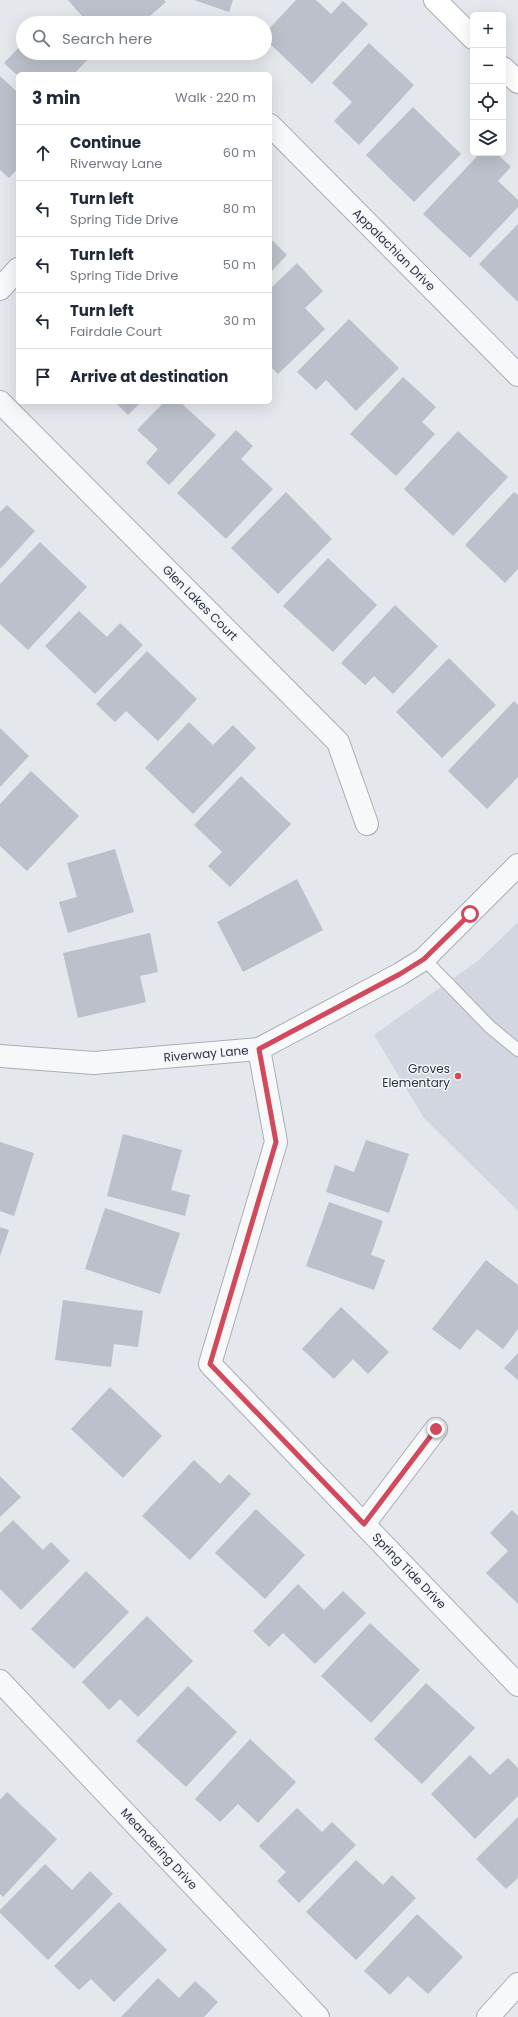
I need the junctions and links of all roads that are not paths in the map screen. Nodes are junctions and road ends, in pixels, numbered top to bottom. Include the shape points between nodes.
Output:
1 (435, 0) edge
2 (470, 35) edge
3 (506, 71) edge
4 (518, 82) edge
5 (272, 127) edge
6 (16, 271) edge
7 (0, 289) edge
8 (518, 375) edge
9 (0, 402) edge
10 (367, 824) dead end
11 (518, 865) edge
12 (424, 959) junction
13 (259, 1049) junction
14 (518, 1050) edge
15 (0, 1056) edge
16 (436, 1429) dead end
17 (364, 1524) junction
18 (0, 1681) edge
19 (518, 1685) edge
20 (518, 1984) edge
21 (318, 2017) edge
22 (488, 2017) edge

1 - 2 main road
3 - 4 main road
5 - 8 street, Appalachian Drive
6 - 7 street
9 - 10 street, Glen Lakes Court via 338,742
11 - 12 street, Riverway Lane
12 - 13 street, Riverway Lane via 394,978
12 - 14 lane via 490,1028
13 - 15 street, Riverway Lane via 94,1062
13 - 17 street, Spring Tide Drive via 276,1142 210,1364
16 - 17 street
17 - 19 street, Spring Tide Drive
18 - 21 street, Meandering Drive
20 - 22 street

